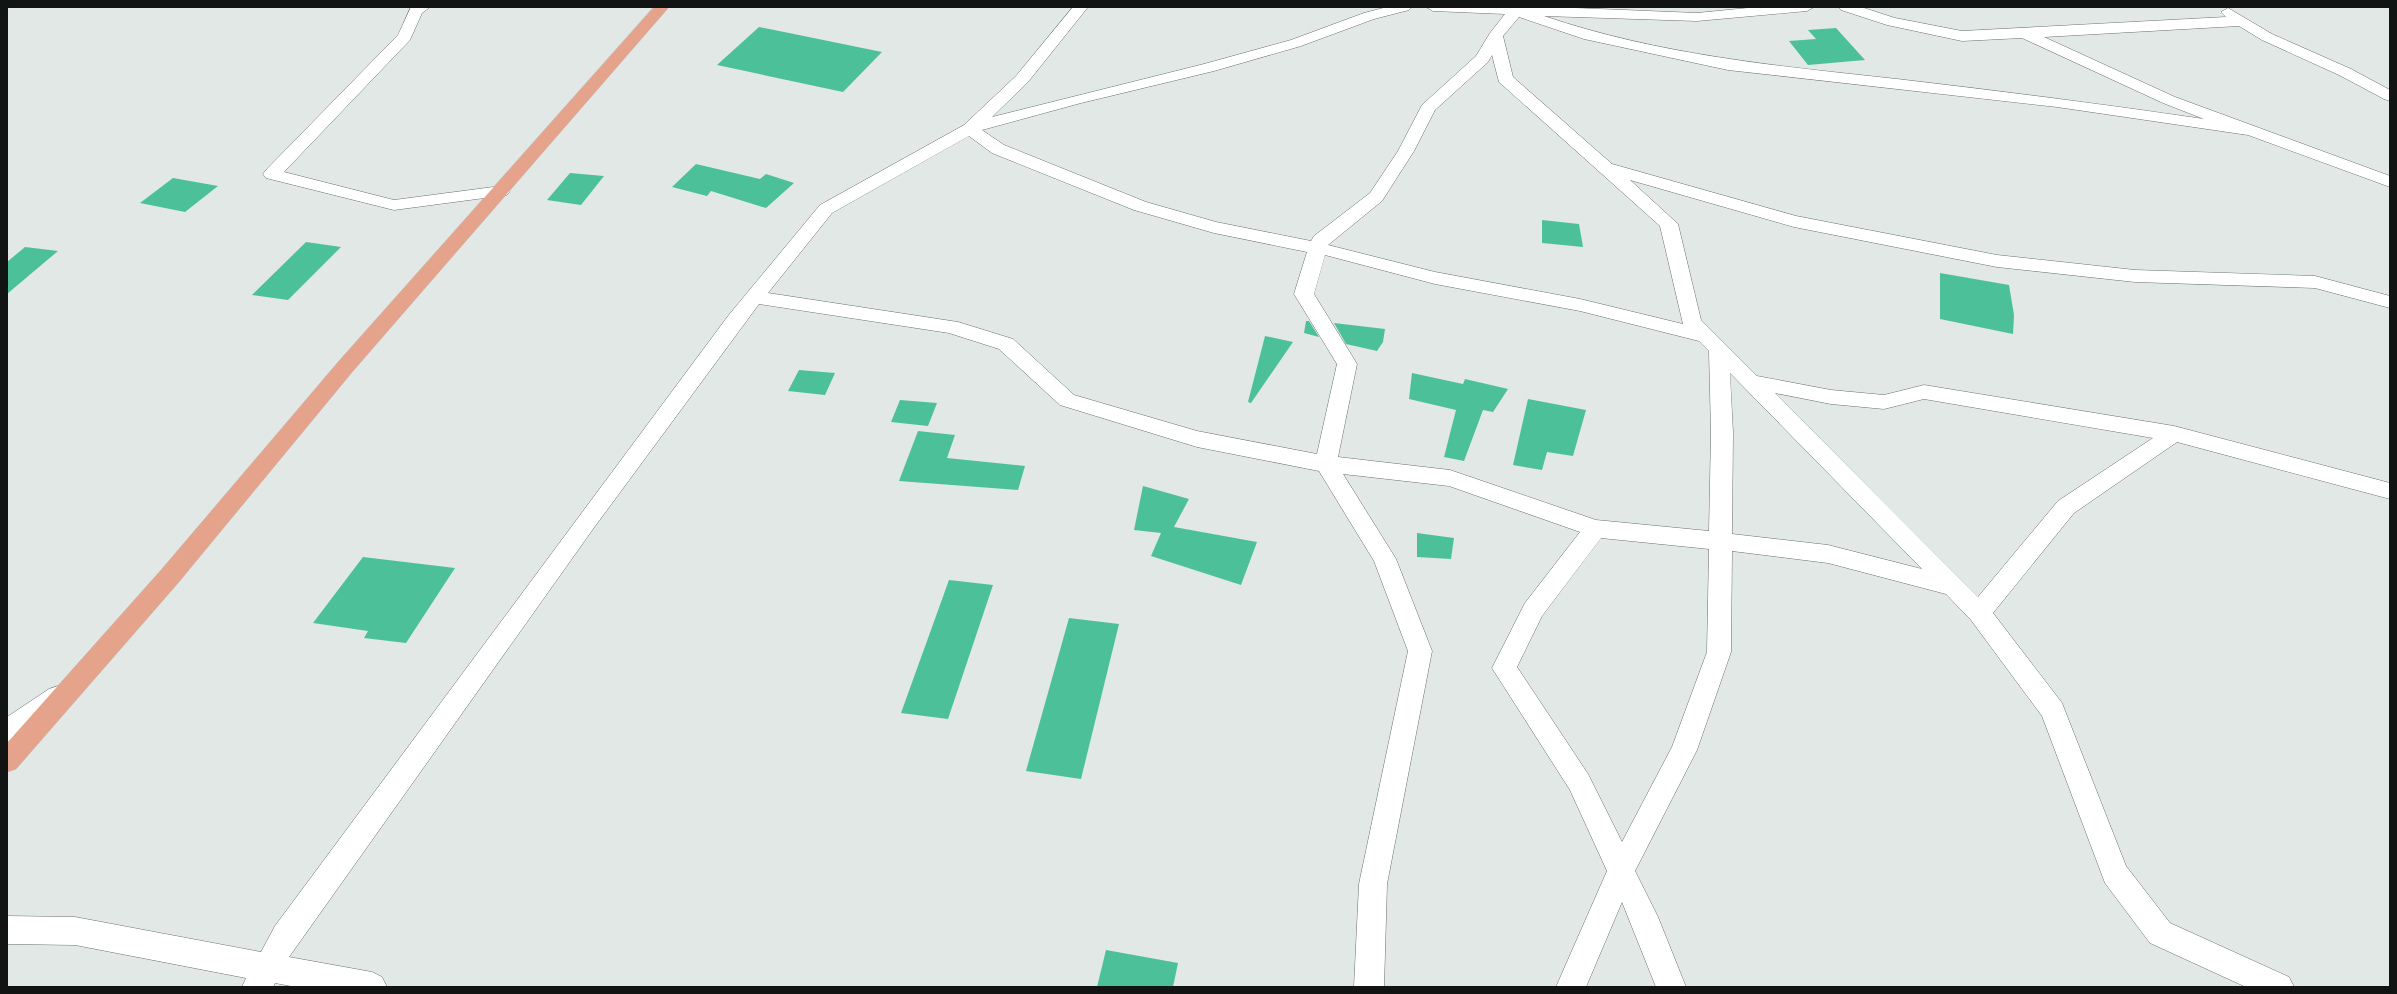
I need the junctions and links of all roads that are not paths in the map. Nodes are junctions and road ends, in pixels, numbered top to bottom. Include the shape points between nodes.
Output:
1 (423, 7) edge
2 (662, 7) edge
3 (1081, 7) edge
4 (1404, 7) edge
5 (1433, 7) edge
6 (1807, 7) edge
7 (1846, 7) edge
8 (2219, 7) edge
9 (1516, 9) edge
10 (2241, 21) junction
11 (2024, 33) junction
12 (1495, 36) junction
13 (2390, 96) edge
14 (970, 128) junction
15 (2248, 130) junction
16 (1605, 167) junction
17 (2390, 182) edge
18 (501, 191) junction
19 (1318, 248) junction
20 (754, 298) junction
21 (2390, 302) edge
22 (1712, 342) junction
23 (1752, 382) junction
24 (2174, 434) junction
25 (1326, 464) junction
26 (2390, 491) edge
27 (1595, 530) junction
28 (1720, 541) junction
29 (1954, 587) junction
30 (1979, 613) junction
31 (71, 688) junction
32 (7, 731) edge
33 (7, 761) edge
34 (1621, 871) junction
35 (7, 930) edge
36 (262, 977) edge
37 (372, 987) edge
38 (1369, 987) edge
39 (1571, 987) edge
40 (1671, 987) edge
41 (2279, 987) edge

1 - 18 street via 416,10 405,37 272,174 394,205
2 - 18 main road
3 - 14 street via 1022,79
4 - 14 street via 1208,68
5 - 9 street
6 - 9 street via 1697,17
7 - 11 street via 1892,22 1962,36
8 - 10 street
9 - 12 street
9 - 15 street via 1589,36 1728,65 2057,102
10 - 11 street
10 - 13 street via 2267,37 2345,72
11 - 15 street via 2169,100
12 - 16 street via 1505,79
12 - 19 street via 1482,59 1428,108 1406,151 1376,197 1320,240
14 - 19 street via 998,149 1064,178 1140,206 1214,227
14 - 20 street via 826,209
15 - 17 street
16 - 21 street via 1794,221 1997,261 2136,276 2315,282
16 - 22 street via 1669,224 1692,322
18 - 31 main road via 346,366 170,576
19 - 22 street via 1435,278 1580,306
19 - 25 street via 1304,294 1347,364
20 - 25 street via 951,327 1006,344 1067,400 1197,439
20 - 36 street via 547,574 285,936
22 - 23 street
22 - 28 street via 1722,433
23 - 24 street via 1830,397 1884,402 1924,392
23 - 29 street
24 - 26 street
24 - 30 street via 2066,507
25 - 27 street via 1450,478
25 - 38 street via 1384,559 1420,651 1373,884
27 - 28 street
27 - 34 street via 1533,610 1504,668 1579,782
28 - 29 street via 1828,554
28 - 34 street via 1719,652 1684,750
29 - 30 street
30 - 41 street via 2053,710 2115,874 2160,933
31 - 32 street
31 - 33 main road
34 - 39 street
34 - 40 street via 1648,927
35 - 36 street via 75,931
36 - 37 street

